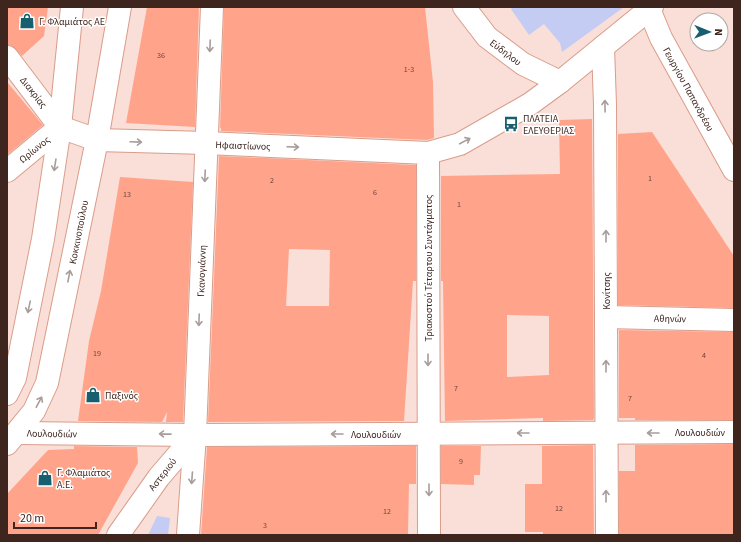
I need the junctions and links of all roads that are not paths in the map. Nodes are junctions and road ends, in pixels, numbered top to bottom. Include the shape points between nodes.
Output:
1 (72, 7) edge
2 (120, 7) edge
3 (212, 7) edge
4 (464, 7) edge
5 (650, 8) edge
6 (603, 47) junction
7 (7, 58) edge
8 (560, 82) junction
9 (60, 127) junction
10 (97, 140) junction
11 (206, 143) junction
12 (428, 153) junction
13 (7, 170) edge
14 (734, 170) edge
15 (606, 317) junction
16 (734, 320) edge
17 (7, 394) edge
18 (734, 432) edge
19 (606, 433) junction
20 (429, 434) junction
21 (195, 435) junction
22 (12, 438) edge
23 (118, 535) edge
24 (188, 535) edge
25 (429, 535) edge
26 (607, 535) edge

1 - 9 street
2 - 10 street, Κοκκινοπούλου
3 -> 11 street, Γκανογιάννη
4 - 8 street, Εύδηλου via 487,38 523,64
5 - 6 street
5 - 14 street, Γεωργίου Παπανδρέου via 661,38
6 - 8 street
15 -> 6 street, Κονίτσης
7 - 9 street, Διακρίας
12 -> 8 street via 460,144 530,104
9 - 10 street, Ηφαιστίωνος
9 - 13 street, Ωρίωνος
9 -> 17 street via 42,247 15,378
10 -> 11 street, Ηφαιστίωνος
22 -> 10 street, Κοκκινοπούλου via 34,410 47,383
11 -> 12 street, Ηφαιστίωνος
11 -> 21 street, Γκανογιάννη
12 -> 20 street, Τριακοστού Τέταρτου Συντάγματος
15 - 16 street, Αθηνών
19 -> 15 street, Κονίτσης
18 -> 19 street, Λουλουδιών
19 -> 20 street, Λουλουδιών
26 -> 19 street, Κονίτσης
20 -> 21 street, Λουλουδιών
20 -> 25 street, Τριακοστού Τέταρτου Συντάγματος
21 -> 22 street, Λουλουδιών
21 - 23 street, Αστεριού via 159,477
21 -> 24 street, Γκανογιάννη

